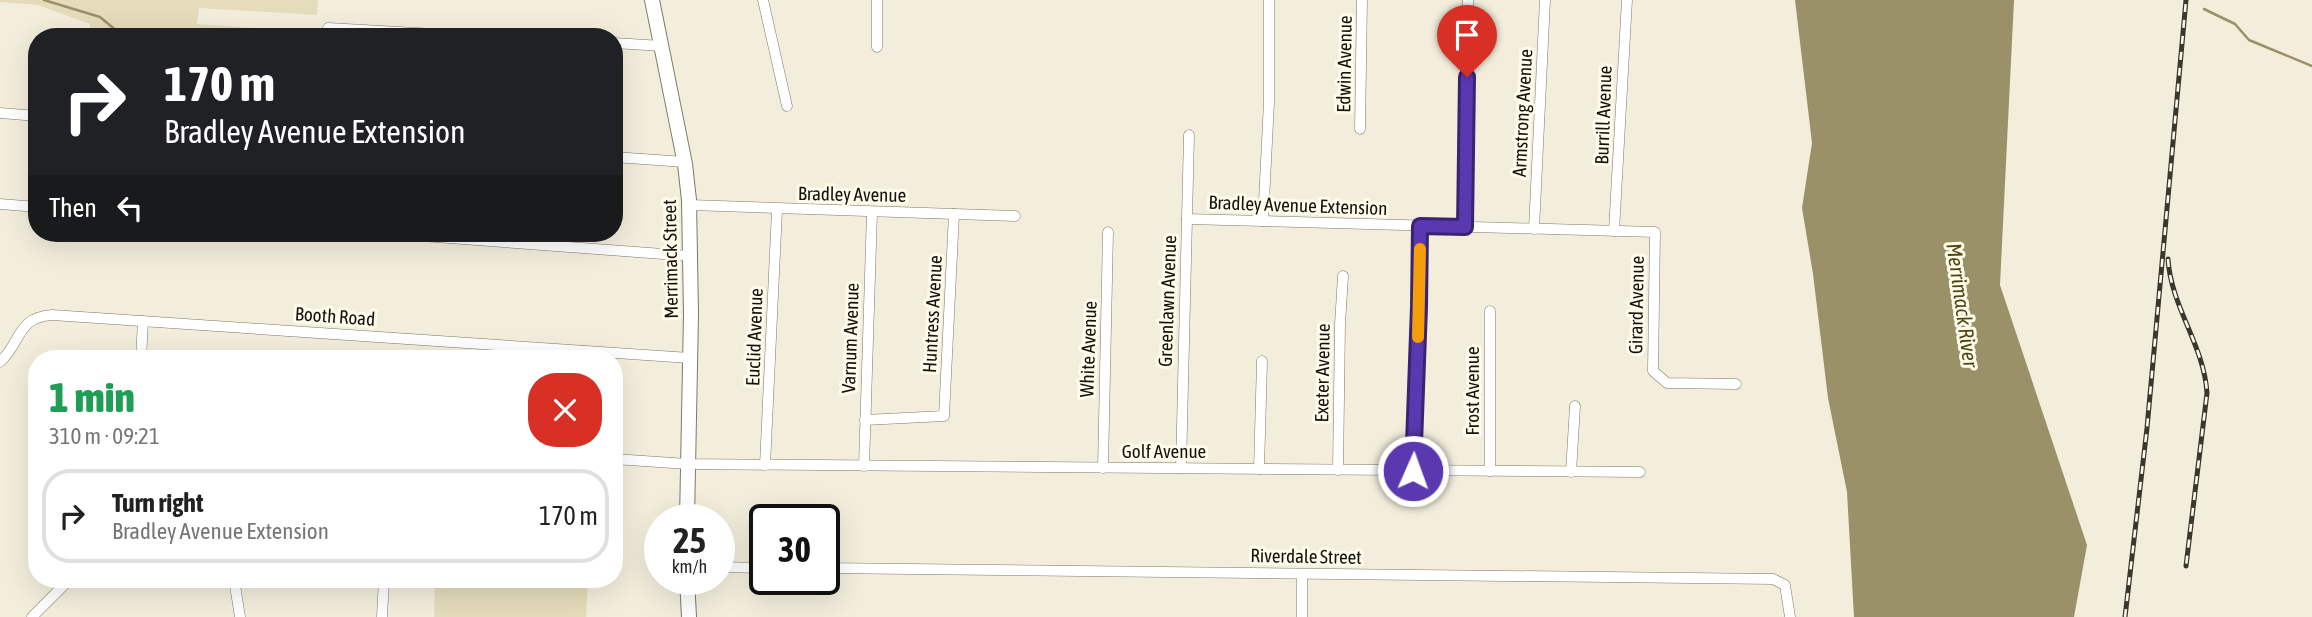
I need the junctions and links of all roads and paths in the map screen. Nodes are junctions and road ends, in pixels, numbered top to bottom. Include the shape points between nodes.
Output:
1 (652, 0) edge
2 (763, 0) edge
3 (877, 0) edge
4 (1269, 0) edge
5 (1362, 0) edge
6 (1468, 0) edge
7 (1545, 0) edge
8 (1626, 0) edge
9 (623, 44) edge
10 (662, 46) junction
11 (877, 47) dead end
12 (787, 106) dead end
13 (0, 113) edge
14 (28, 115) edge
15 (1360, 129) dead end
16 (1189, 135) dead end
17 (623, 158) edge
18 (685, 162) junction
19 (0, 204) edge
20 (690, 205) junction
21 (28, 206) edge
22 (777, 210) junction
23 (872, 212) junction
24 (954, 214) junction
25 (1015, 216) dead end
26 (1187, 219) junction
27 (1263, 221) junction
28 (1420, 226) junction
29 (1465, 227) junction
30 (1534, 229) junction
31 (1614, 231) junction
32 (1108, 232) dead end
33 (503, 242) edge
34 (690, 256) junction
35 (1343, 276) dead end
36 (1490, 311) dead end
37 (143, 321) junction
38 (141, 350) edge
39 (572, 350) edge
40 (623, 353) edge
41 (690, 358) junction
42 (1262, 360) dead end
43 (0, 362) edge
44 (1736, 383) dead end
45 (1574, 407) dead end
46 (865, 419) junction
47 (623, 460) edge
48 (688, 464) junction
49 (765, 465) junction
50 (864, 466) junction
51 (1103, 468) junction
52 (1181, 468) junction
53 (1259, 469) junction
54 (1338, 470) junction
55 (1413, 471) junction
56 (1490, 471) junction
57 (1571, 472) junction
58 (1640, 472) dead end
59 (687, 504) edge
60 (840, 568) edge
61 (1302, 574) junction
62 (62, 588) edge
63 (235, 588) edge
64 (384, 588) edge
65 (688, 595) edge
66 (32, 617) edge
67 (240, 617) edge
68 (382, 617) edge
69 (689, 617) edge
70 (1302, 617) edge
71 (1790, 617) edge

1 - 10 main road, Merrimack Street
2 - 12 street
3 - 11 street
4 - 27 street
5 - 15 street, Edwin Avenue
6 - 29 street
7 - 30 street, Armstrong Avenue
8 - 31 street, Burrill Avenue
9 - 10 street
10 - 18 main road, Merrimack Street
13 - 14 street
16 - 26 street, Greenlawn Avenue
17 - 18 street
18 - 20 main road, Merrimack Street
19 - 21 street
20 - 22 street, Bradley Avenue
20 - 34 main road, Merrimack Street
22 - 23 street, Bradley Avenue
22 - 49 street, Euclid Avenue
23 - 24 street, Bradley Avenue
23 - 46 street, Varnum Avenue
24 - 25 street, Bradley Avenue
24 - 46 street, Huntress Avenue via 944,416
26 - 27 street, Bradley Avenue Extension
26 - 52 street, Greenlawn Avenue
27 - 28 street, Bradley Avenue Extension
28 - 29 street, Bradley Avenue Extension
28 - 55 street
29 - 30 street, Bradley Avenue Extension
30 - 31 street
31 - 44 street, Girard Avenue via 1655,232 1652,364 1657,377 1667,383
32 - 51 street, White Avenue
33 - 34 street
34 - 41 main road, Merrimack Street
35 - 54 street, Exeter Avenue
36 - 56 street, Frost Avenue
37 - 38 street
37 - 39 street, Booth Road
37 - 43 street, Booth Road via 41,315 28,323
40 - 41 street, Booth Road
41 - 48 main road, Merrimack Street
42 - 53 street
45 - 57 street
46 - 50 street, Varnum Avenue
47 - 48 street, Golf Avenue
48 - 49 street, Golf Avenue
48 - 59 main road, Merrimack Street
49 - 50 street, Golf Avenue
50 - 51 street, Golf Avenue
51 - 52 street, Golf Avenue
52 - 53 street, Golf Avenue
53 - 54 street, Golf Avenue
54 - 55 street, Golf Avenue
55 - 56 street, Golf Avenue
56 - 57 street, Golf Avenue
57 - 58 street, Golf Avenue
60 - 61 street, Riverdale Street
61 - 70 street
61 - 71 street, Riverdale Street via 1773,579 1785,585
62 - 66 street
63 - 67 street
64 - 68 street
65 - 69 main road

